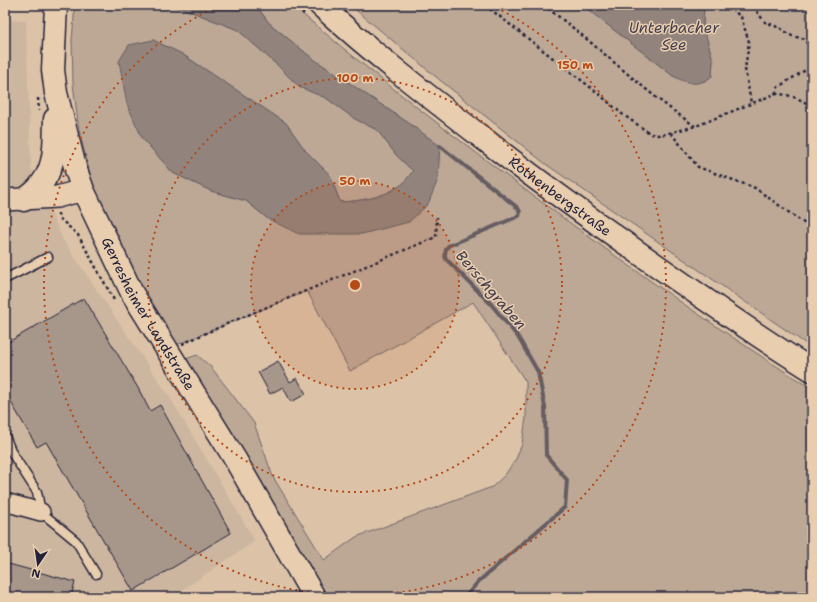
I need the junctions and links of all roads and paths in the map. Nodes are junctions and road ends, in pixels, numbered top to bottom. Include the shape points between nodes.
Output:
1 (56, 5) edge
2 (320, 5) edge
3 (485, 5) edge
4 (543, 5) edge
5 (727, 5) edge
6 (747, 5) edge
7 (812, 54) edge
8 (812, 66) edge
9 (56, 93) junction
10 (775, 94) junction
11 (751, 103) junction
12 (812, 106) edge
13 (696, 126) junction
14 (671, 133) junction
15 (83, 190) junction
16 (15, 200) edge
17 (437, 217) dead end
18 (812, 229) edge
19 (48, 257) dead end
20 (5, 279) edge
21 (167, 351) junction
22 (812, 370) edge
23 (5, 436) edge
24 (5, 502) edge
25 (40, 512) junction
26 (96, 574) dead end
27 (812, 595) edge
28 (314, 597) edge
29 (808, 597) edge

1 - 9 main road, Gerresheimer Landstraße via 53,70
2 - 22 main road, Rothenbergstraße via 432,99 567,202
3 - 14 path via 651,134
4 - 13 path via 667,107
5 - 11 path via 741,18 749,42 745,69
6 - 7 path via 753,7 765,22 792,36 805,39
8 - 10 path via 778,87
9 - 15 main road, Gerresheimer Landstraße
9 - 16 main road via 54,157 48,174 38,188
10 - 11 path
10 - 12 path via 794,96
11 - 13 path
13 - 14 path
14 - 18 path via 698,167 755,188
15 - 16 street via 57,197
15 - 21 main road, Gerresheimer Landstraße via 132,293
17 - 21 path via 436,237
19 - 20 lane
21 - 28 main road, Gerresheimer Landstraße via 235,459
23 - 25 lane via 12,453 37,492
24 - 25 street
25 - 26 lane via 76,541
27 - 29 path

